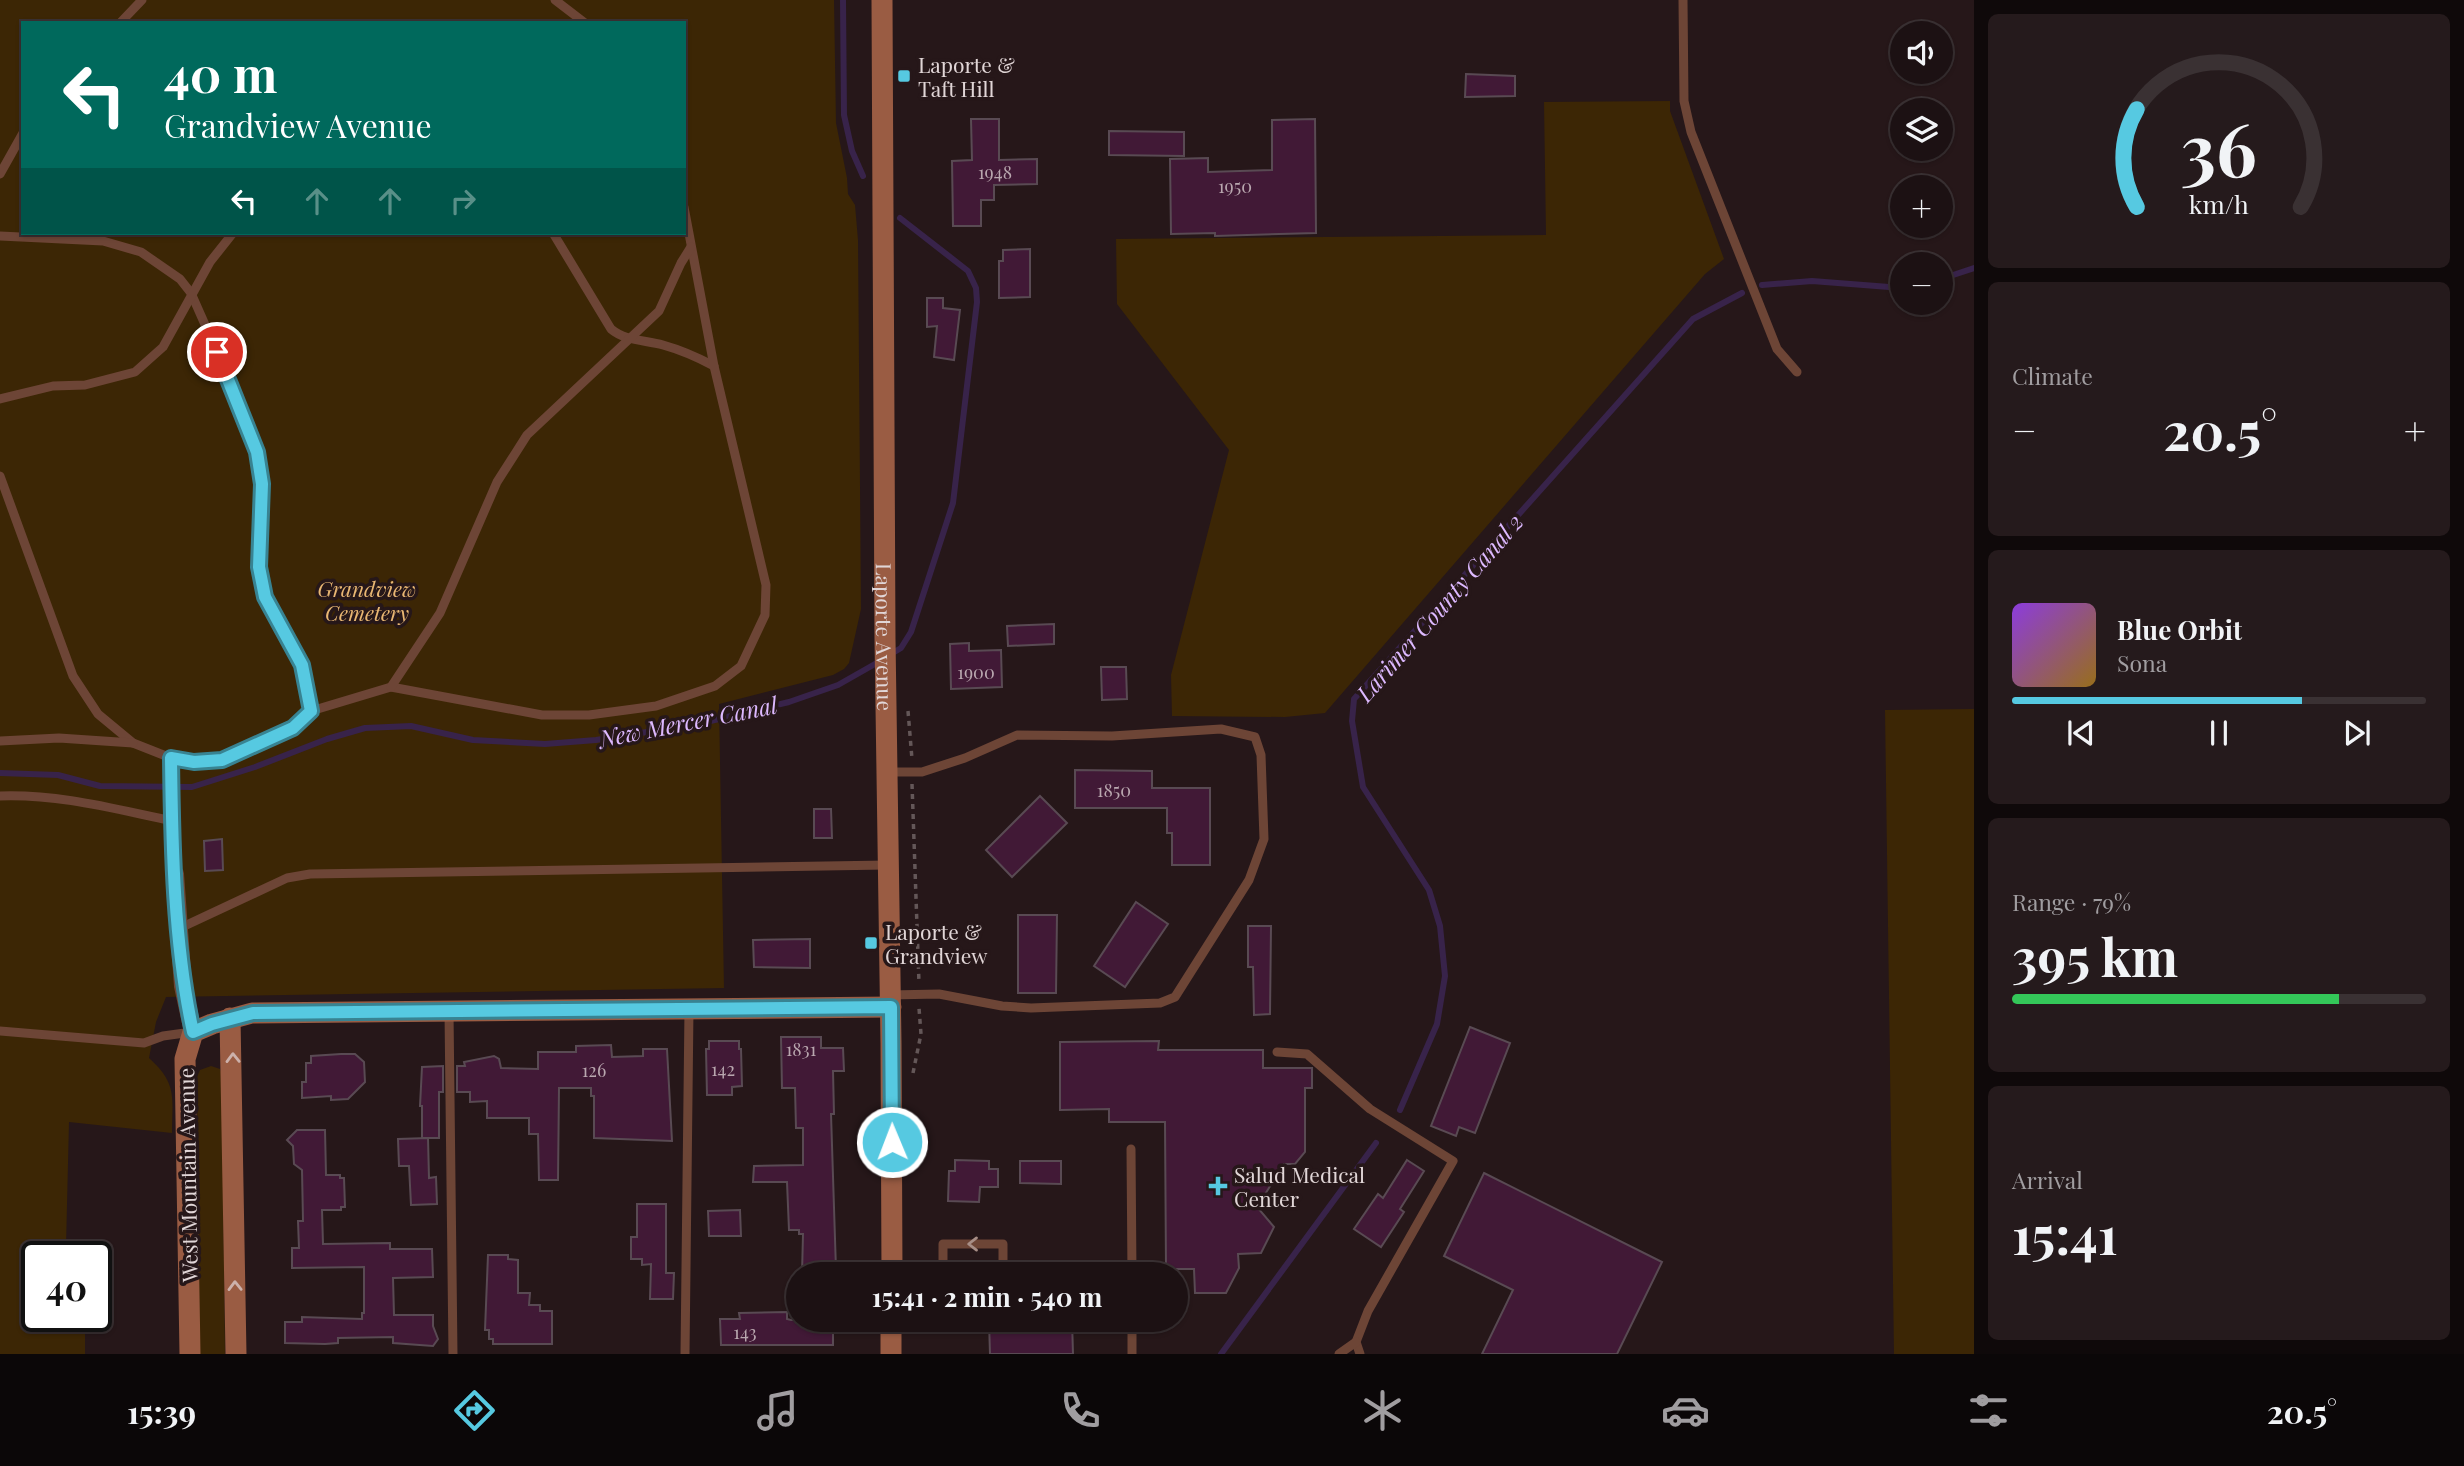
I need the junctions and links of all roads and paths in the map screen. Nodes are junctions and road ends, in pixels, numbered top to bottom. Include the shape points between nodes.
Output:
1 (142, 0) edge
2 (555, 0) edge
3 (882, 0) edge
4 (1683, 0) edge
5 (122, 21) edge
6 (581, 21) edge
7 (21, 137) edge
8 (0, 174) edge
9 (686, 218) edge
10 (231, 235) edge
11 (554, 235) edge
12 (0, 236) edge
13 (691, 247) junction
14 (191, 293) junction
15 (632, 339) junction
16 (714, 366) junction
17 (1797, 372) dead end
18 (0, 399) edge
19 (0, 476) edge
20 (391, 687) junction
21 (906, 702) dead end
22 (311, 711) junction
23 (0, 741) edge
24 (133, 743) junction
25 (171, 758) junction
26 (886, 772) junction
27 (912, 772) junction
28 (0, 796) edge
29 (173, 821) junction
30 (887, 865) junction
31 (175, 874) joint
32 (178, 929) junction
33 (919, 995) junction
34 (890, 1001) junction
35 (689, 1008) junction
36 (449, 1010) junction
37 (230, 1018) junction
38 (0, 1031) edge
39 (193, 1032) junction
40 (920, 1034) dead end
41 (1276, 1052) dead end
42 (1131, 1149) dead end
43 (892, 1262) edge
44 (943, 1262) edge
45 (1003, 1262) edge
46 (1132, 1262) edge
47 (891, 1332) edge
48 (1132, 1332) edge
49 (1356, 1342) junction
50 (190, 1354) edge
51 (236, 1354) edge
52 (453, 1354) edge
53 (685, 1354) edge
54 (891, 1354) edge
55 (1132, 1354) edge
56 (1339, 1354) edge
57 (1360, 1354) edge

1 - 5 lane
2 - 6 lane
3 - 26 street, Laporte Avenue
4 - 17 lane via 1684,101 1690,132 1777,349
7 - 8 lane
9 - 13 lane
10 - 14 lane
11 - 15 lane via 611,328
12 - 14 lane via 116,244 141,252 180,279
13 - 15 lane via 659,310
13 - 16 lane
14 - 18 lane via 163,346 135,372
14 - 22 lane via 257,452 262,484 259,567 265,597 302,665
15 - 16 lane via 693,355
15 - 20 lane via 527,435 497,482 440,613
16 - 20 lane via 766,585 765,615 741,666 715,686 656,706 590,715 542,715
19 - 24 lane via 73,676 98,714
20 - 22 lane
21 - 27 path
22 - 25 lane via 293,728 222,760
23 - 24 lane via 59,738
24 - 25 lane
25 - 29 lane
26 - 27 lane
26 - 30 street, Laporte Avenue
27 - 33 path
27 - 33 lane via 965,758 1017,735 1239,732 1255,737 1261,755 1264,839 1249,880 1170,1000 1031,1008
28 - 29 lane via 61,797
29 - 31 lane
30 - 32 lane via 310,874 287,878
30 - 34 street, Laporte Avenue
31 - 32 street, West Mountain Avenue
32 - 39 street, West Mountain Avenue
33 - 34 lane
33 - 40 path
34 - 35 street
34 - 43 street, Laporte Avenue
35 - 36 street
35 - 53 lane
36 - 37 street via 253,1013
36 - 52 lane
37 - 39 street
51 -> 37 street
38 - 39 lane via 144,1043
39 - 50 street, West Mountain Avenue via 185,1059
41 - 49 lane via 1307,1054 1370,1109 1453,1161 1367,1311
42 - 46 lane
45 -> 44 lane via 1003,1244 943,1244
47 - 54 street
48 - 55 lane
49 - 56 lane
49 - 57 lane

